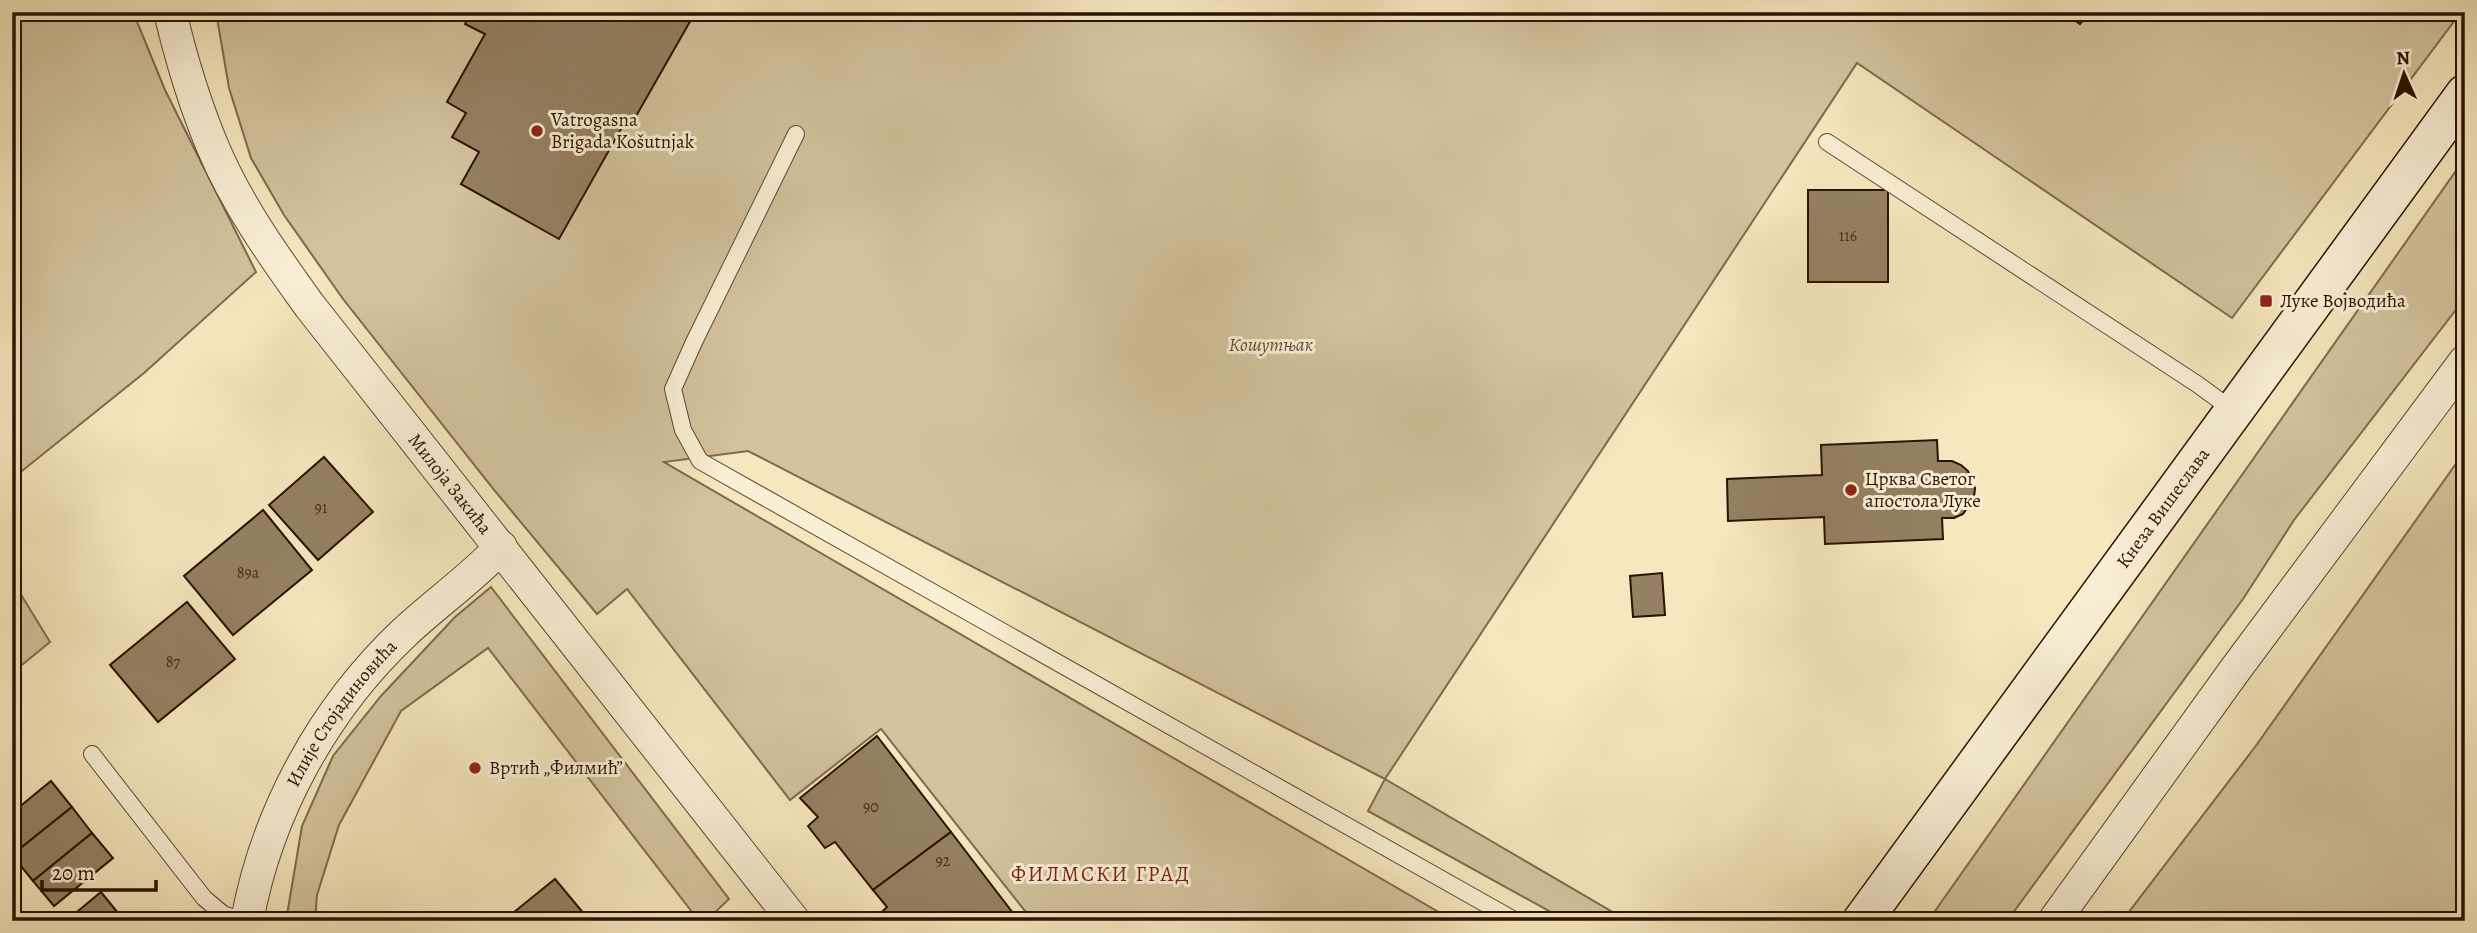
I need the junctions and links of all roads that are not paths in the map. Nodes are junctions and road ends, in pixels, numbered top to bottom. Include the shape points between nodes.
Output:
1 (170, 12) edge
2 (2465, 94) edge
3 (796, 134) dead end
4 (1826, 142) dead end
5 (2465, 361) edge
6 (2234, 411) junction
7 (501, 548) junction
8 (92, 754) dead end
9 (245, 921) edge
10 (794, 921) edge
11 (1516, 921) edge
12 (1861, 921) edge
13 (2054, 921) edge

1 - 7 street, Милоја Закића via 186,75 213,147 250,219 309,305
2 - 6 main road, Кнеза Вишеслава
3 - 11 lane via 673,389 683,430 700,461
4 - 6 lane
5 - 13 street
6 - 12 main road, Кнеза Вишеслава
7 - 9 street, Илије Стојадиновића via 405,632 343,701 274,821
7 - 10 street, Милоја Закића
8 - 9 lane via 204,898 223,914

